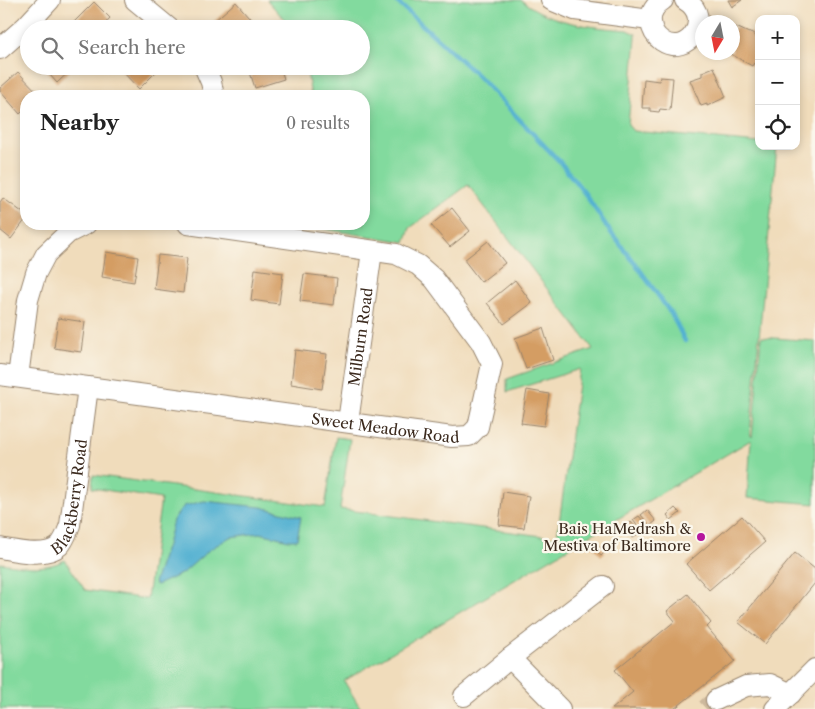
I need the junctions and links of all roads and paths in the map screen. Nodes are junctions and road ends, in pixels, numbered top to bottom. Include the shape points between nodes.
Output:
1 (50, 0) edge
2 (135, 0) edge
3 (551, 0) edge
4 (663, 0) edge
5 (685, 0) edge
6 (32, 20) edge
7 (159, 20) edge
8 (650, 20) junction
9 (20, 31) edge
10 (0, 49) edge
11 (208, 75) edge
12 (213, 90) edge
13 (74, 230) edge
14 (234, 230) edge
15 (372, 251) junction
16 (9, 376) edge
17 (88, 387) junction
18 (348, 422) junction
19 (0, 548) edge
20 (603, 586) dead end
21 (510, 658) junction
22 (815, 669) edge
23 (791, 694) junction
24 (464, 696) dead end
25 (716, 700) tunnel mouth
26 (560, 709) edge
27 (775, 709) edge

1 - 6 street
2 - 7 street
3 - 8 street via 575,10
4 - 8 street via 653,10
5 - 8 street via 697,12 699,22 692,38 683,44 673,45 657,38
9 - 10 street
11 - 12 street
13 - 16 street, Sweet Meadow Road via 46,254 36,273
14 - 15 street, Sweet Meadow Road
15 - 18 street, Milburn Road
15 - 18 street, Sweet Meadow Road via 396,254 418,265 434,279 481,342 492,364 478,427 468,436 452,437
16 - 17 street, Sweet Meadow Road
17 - 18 street, Sweet Meadow Road
17 - 19 street, Blackberry Road via 66,537 58,547 48,551
20 - 21 street
21 - 24 street
21 - 26 street
22 - 23 street
23 - 25 street via 770,684 746,686
23 - 27 street

